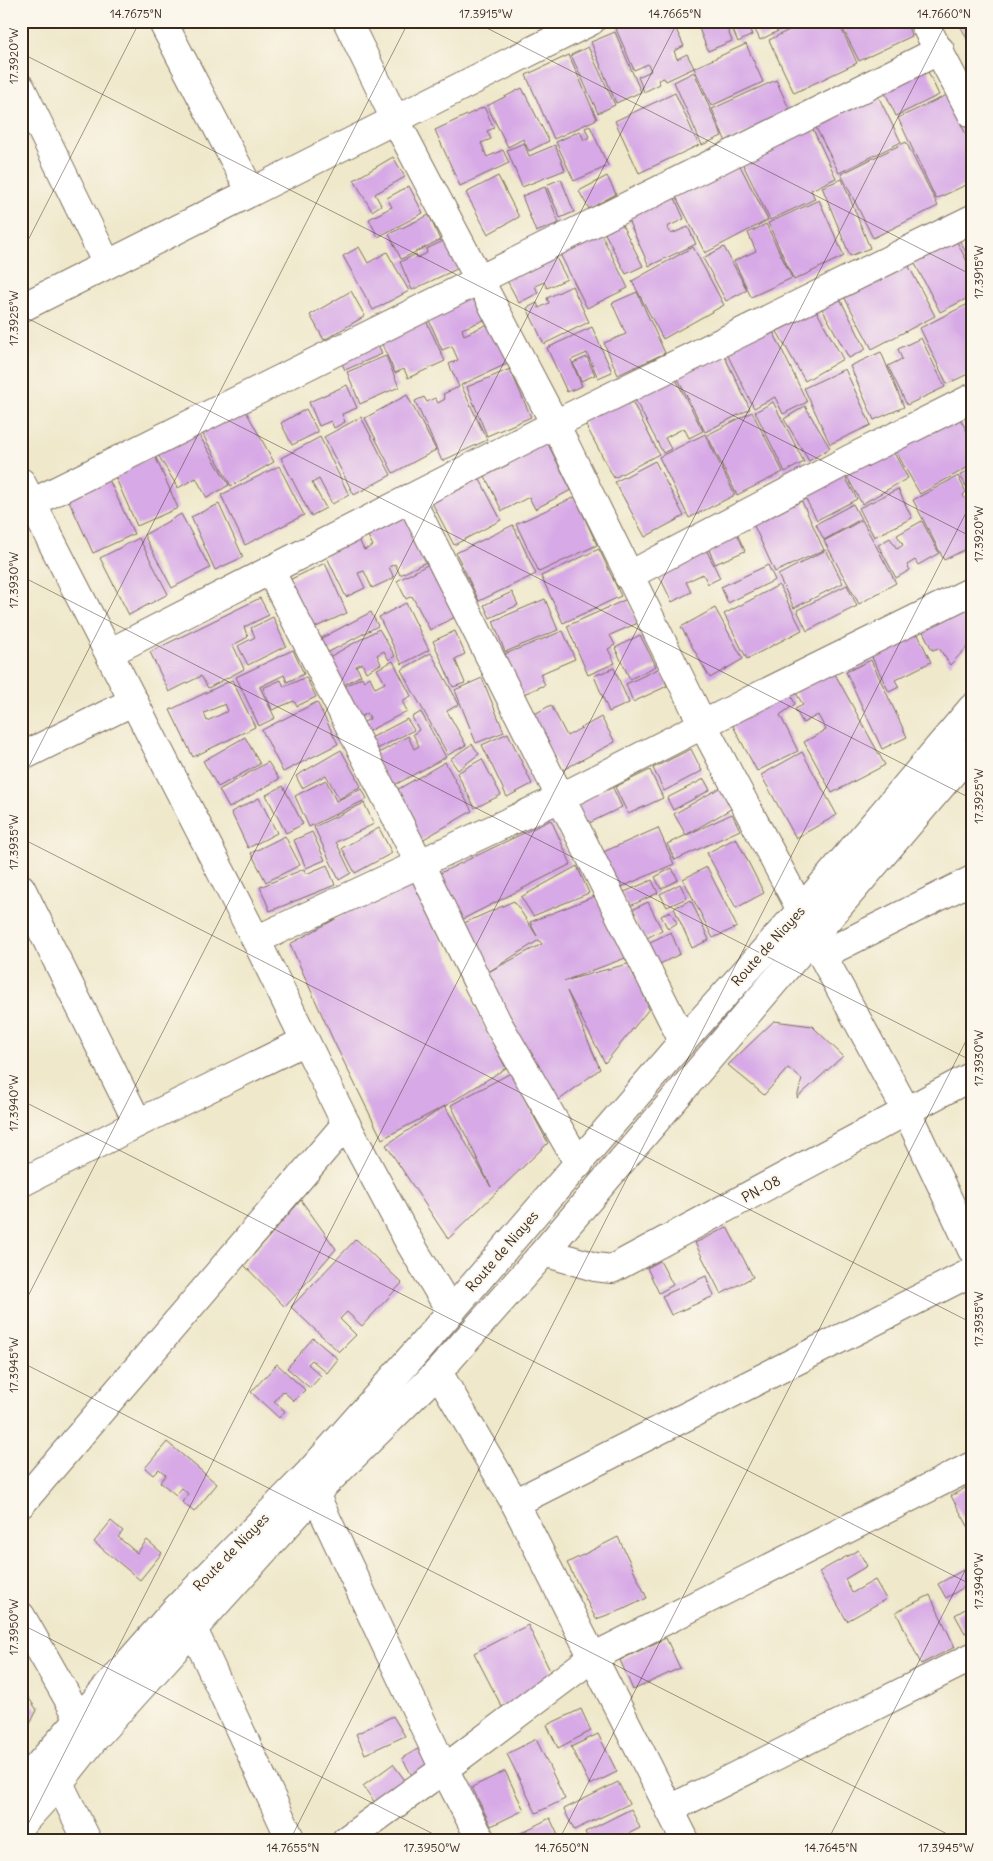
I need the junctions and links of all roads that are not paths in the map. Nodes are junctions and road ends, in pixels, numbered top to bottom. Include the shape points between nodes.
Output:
1 (162, 21) edge
2 (346, 21) edge
3 (591, 21) edge
4 (923, 21) edge
5 (940, 50) junction
6 (21, 88) edge
7 (972, 114) edge
8 (395, 119) junction
9 (251, 192) junction
10 (972, 219) edge
11 (107, 264) junction
12 (479, 280) junction
13 (21, 308) edge
14 (972, 398) edge
15 (554, 424) junction
16 (27, 492) edge
17 (410, 498) junction
18 (270, 570) junction
19 (628, 576) junction
20 (972, 591) edge
21 (109, 654) junction
22 (134, 701) junction
23 (972, 708) edge
24 (703, 725) junction
25 (972, 750) edge
26 (21, 756) edge
27 (560, 798) junction
28 (420, 864) junction
29 (972, 880) edge
30 (21, 888) edge
31 (801, 910) junction
32 (256, 940) junction
33 (815, 949) junction
34 (304, 1041) junction
35 (683, 1041) junction
36 (972, 1076) edge
37 (906, 1110) junction
38 (138, 1123) junction
39 (346, 1124) junction
40 (579, 1164) junction
41 (21, 1183) edge
42 (972, 1250) edge
43 (544, 1252) junction
44 (972, 1272) edge
45 (450, 1310) junction
46 (438, 1372) junction
47 (972, 1466) edge
48 (315, 1494) junction
49 (515, 1503) junction
50 (21, 1504) edge
51 (21, 1616) edge
52 (193, 1629) junction
53 (593, 1657) junction
54 (972, 1657) edge
55 (79, 1718) junction
56 (444, 1769) junction
57 (59, 1783) junction
58 (21, 1784) edge
59 (670, 1809) junction
60 (21, 1825) edge
61 (87, 1840) edge
62 (290, 1840) edge
63 (346, 1840) edge
64 (481, 1840) edge
65 (685, 1840) edge

1 - 9 street
2 - 8 street
3 - 8 street
4 - 5 street
5 - 7 street
5 - 12 street
6 - 11 street
8 - 9 street
8 - 12 street
9 - 11 street
10 - 15 street
11 - 13 street
12 - 15 street
12 - 16 street
14 - 19 street
15 - 17 street
15 - 19 street
16 - 21 street
17 - 18 street
17 - 27 street
18 - 21 street
18 - 28 street
19 - 24 street
20 - 24 street
21 - 22 street
22 - 26 street
22 - 32 street
23 - 31 street, Route de Niayes
24 - 27 street
24 - 31 street
25 - 33 street, Route de Niayes
27 - 28 street
27 - 35 street
28 - 32 street
28 - 40 street via 497,1022
29 - 33 street
30 - 38 street
31 - 35 street, Route de Niayes
32 - 34 street
33 - 37 street
33 - 43 street, Route de Niayes
34 - 38 street
34 - 39 street
35 - 40 street, Route de Niayes
36 - 37 street, PN-08
37 - 42 street
37 - 43 street, PN-08 via 612,1269
38 - 41 street
39 - 45 street
39 - 50 street
40 - 45 street, Route de Niayes
43 - 46 street, Route de Niayes
44 - 49 street
45 - 55 street, Route de Niayes via 309,1473 175,1610
46 - 48 street, Route de Niayes
46 - 49 street
47 - 53 street
48 - 52 street, Route de Niayes
48 - 56 street
49 - 53 street
51 - 55 street
52 - 57 street, Route de Niayes
52 - 62 street
53 - 56 street
53 - 59 street
54 - 59 street
55 - 58 street, Route de Niayes
56 - 63 street
56 - 64 street
57 - 60 street, Route de Niayes
57 - 61 street
59 - 65 street

